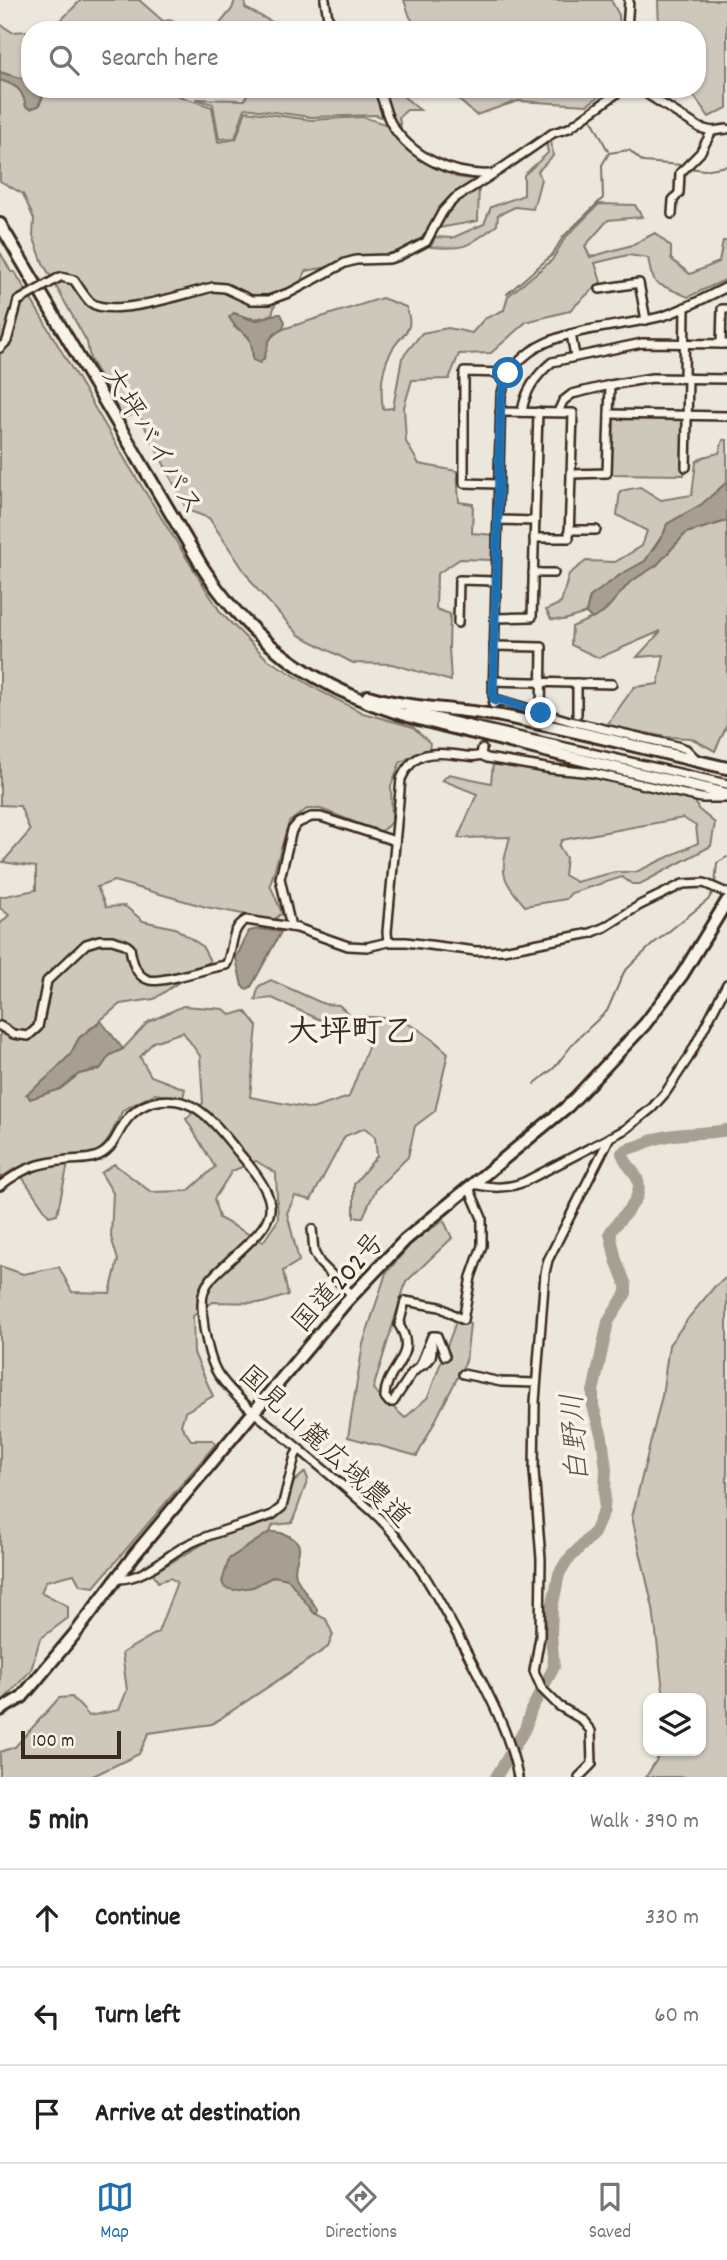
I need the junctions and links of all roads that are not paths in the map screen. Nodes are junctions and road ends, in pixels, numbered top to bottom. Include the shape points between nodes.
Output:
1 (325, 0) edge
2 (629, 0) edge
3 (330, 21) edge
4 (628, 21) edge
5 (383, 98) edge
6 (611, 98) edge
7 (653, 98) edge
8 (727, 129) edge
9 (712, 131) junction
10 (491, 174) junction
11 (672, 214) dead end
12 (0, 224) edge
13 (727, 287) edge
14 (600, 289) dead end
15 (685, 307) junction
16 (727, 309) edge
17 (646, 320) junction
18 (571, 334) junction
19 (685, 344) junction
20 (724, 344) edge
21 (0, 348) edge
22 (575, 356) junction
23 (508, 373) junction
24 (686, 379) junction
25 (727, 379) edge
26 (610, 385) junction
27 (500, 412) junction
28 (522, 412) junction
29 (538, 412) junction
30 (558, 412) junction
31 (609, 414) junction
32 (687, 415) junction
33 (727, 415) edge
34 (686, 467) dead end
35 (572, 474) junction
36 (498, 484) junction
37 (498, 520) junction
38 (535, 521) junction
39 (569, 530) junction
40 (596, 530) dead end
41 (534, 538) junction
42 (533, 573) junction
43 (554, 573) dead end
44 (496, 581) junction
45 (495, 618) junction
46 (457, 623) dead end
47 (494, 646) junction
48 (292, 662) junction
49 (493, 681) junction
50 (542, 682) junction
51 (577, 683) junction
52 (612, 684) dead end
53 (334, 686) junction
54 (541, 713) junction
55 (577, 714) dead end
56 (700, 762) junction
57 (727, 768) edge
58 (727, 784) edge
59 (727, 796) edge
60 (395, 841) junction
61 (727, 893) edge
62 (727, 901) edge
63 (291, 927) junction
64 (388, 942) junction
65 (727, 984) edge
66 (0, 1026) edge
67 (610, 1137) junction
68 (0, 1186) edge
69 (472, 1186) junction
70 (312, 1229) dead end
71 (352, 1295) junction
72 (445, 1356) dead end
73 (463, 1374) dead end
74 (536, 1383) junction
75 (254, 1412) junction
76 (299, 1449) junction
77 (116, 1579) junction
78 (0, 1710) edge
79 (518, 1777) edge
80 (579, 1777) edge

1 - 3 street
2 - 4 street
5 - 10 street via 390,123 405,144 456,171
6 - 10 street
7 - 9 street
8 - 9 street
9 - 11 street via 700,153 680,173
10 - 21 street, bridge via 455,198 426,242 399,256 345,263 269,300 251,300 214,287 127,308 107,307 89,301 74,280 60,277 18,301 7,341
12 - 48 highway, 大坪バイパス via 214,585 257,635
13 - 15 street
14 - 17 street via 639,282
15 - 17 street
15 - 19 street
16 - 20 street via 722,309
17 - 18 street
18 - 22 street
18 - 23 street via 538,345
19 - 20 street
19 - 22 street via 642,343
19 - 24 street
22 - 28 street via 552,362 540,372 528,390
23 - 27 street
23 - 36 street via 464,372 464,483
24 - 25 street
24 - 26 street via 652,378
24 - 32 street
26 - 30 street via 572,394
26 - 31 street
27 - 28 street
27 - 36 street
28 - 29 street
29 - 30 street
29 - 38 street
30 - 35 street via 573,412
31 - 32 street
31 - 35 street via 607,473
32 - 33 street
32 - 34 street
35 - 39 street
36 - 37 street
37 - 38 street
37 - 44 street
38 - 41 street
39 - 40 street
39 - 41 street via 569,538
41 - 42 street
42 - 43 street
42 - 45 street via 532,617
44 - 45 street
44 - 46 street via 459,580
45 - 47 street
47 - 49 street
47 - 50 street via 542,647
48 - 53 highway, 大坪バイパス
48 - 56 highway, 大坪バイパス via 375,698 500,716
49 - 50 street
49 - 54 street via 493,703 499,699
50 - 51 street
50 - 54 street
51 - 52 street
51 - 55 street
53 - 58 street via 399,709
53 - 59 highway, 大坪バイパス via 407,716
54 - 56 street via 677,746
56 - 57 highway, 大坪バイパス
59 - 60 street via 701,798 593,773 487,758 482,752 476,757 429,753 406,767 401,779
60 - 63 street via 321,817 298,823 292,830 280,878
60 - 64 street
61 - 64 street via 683,884 591,933 526,947 476,951
62 - 69 highway, 国道202号 via 682,975 645,1024 568,1106
63 - 64 street via 348,946
63 - 66 street via 246,920 240,923 226,965 163,980 149,980 140,974 125,944 99,940 86,944 47,981 38,1027 28,1036
65 - 67 street via 666,1092 642,1117
67 - 69 street via 508,1188
67 - 74 street via 548,1260
68 - 75 street, 国見山麓広域農道 via 40,1163 104,1153 131,1115 156,1101 180,1101 205,1116 259,1178 270,1202 261,1232 214,1275 202,1303 211,1359
69 - 71 highway, 国道202号 via 405,1240
69 - 72 street via 482,1217 482,1246 463,1320 440,1307 405,1301 399,1325 406,1339 402,1358 384,1389 385,1397 389,1402 397,1399 420,1366 432,1336 437,1336
70 - 71 street via 320,1263
71 - 75 highway, 国道202号
73 - 74 street
74 - 80 street via 534,1471 541,1559 540,1637 534,1671 542,1689 591,1731 592,1763
75 - 76 street, 国見山麓広域農道
75 - 77 highway, 国道202号
76 - 77 street via 282,1507 272,1515 188,1544 142,1574
76 - 79 street, 国見山麓広域農道 via 374,1513 401,1541 428,1581 499,1713
77 - 78 highway, 国道202号 via 22,1697

